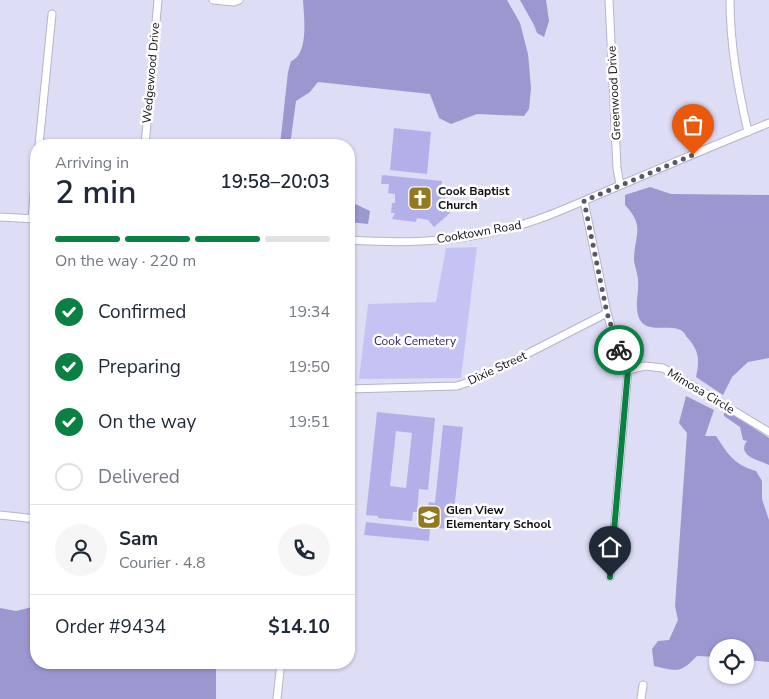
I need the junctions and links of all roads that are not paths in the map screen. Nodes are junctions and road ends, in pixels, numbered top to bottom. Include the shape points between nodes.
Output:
1 (158, 0) edge
2 (213, 0) edge
3 (239, 0) edge
4 (610, 0) edge
5 (730, 0) edge
6 (52, 14) dead end
7 (769, 123) edge
8 (748, 132) junction
9 (40, 139) edge
10 (146, 139) edge
11 (620, 185) junction
12 (584, 201) junction
13 (0, 217) edge
14 (30, 219) edge
15 (355, 240) edge
16 (607, 313) junction
17 (628, 370) junction
18 (355, 389) edge
19 (769, 432) edge
20 (0, 515) edge
21 (30, 518) edge
22 (610, 577) dead end
23 (280, 669) edge
24 (643, 685) dead end
25 (277, 699) edge
26 (641, 699) edge

1 - 10 street, Wedgewood Drive
2 - 3 street
4 - 11 street, Greenwood Drive
5 - 8 street via 733,57
6 - 9 street
7 - 8 street, Cooktown Road
8 - 11 street, Cooktown Road
11 - 12 street, Cooktown Road
12 - 15 street, Cooktown Road via 527,223 447,240
12 - 16 street
13 - 14 street
16 - 17 street
16 - 18 street, Dixie Street via 478,379 457,386
17 - 19 street, Mimosa Circle via 645,366 663,368
17 - 22 street
20 - 21 street
23 - 25 street
24 - 26 street

